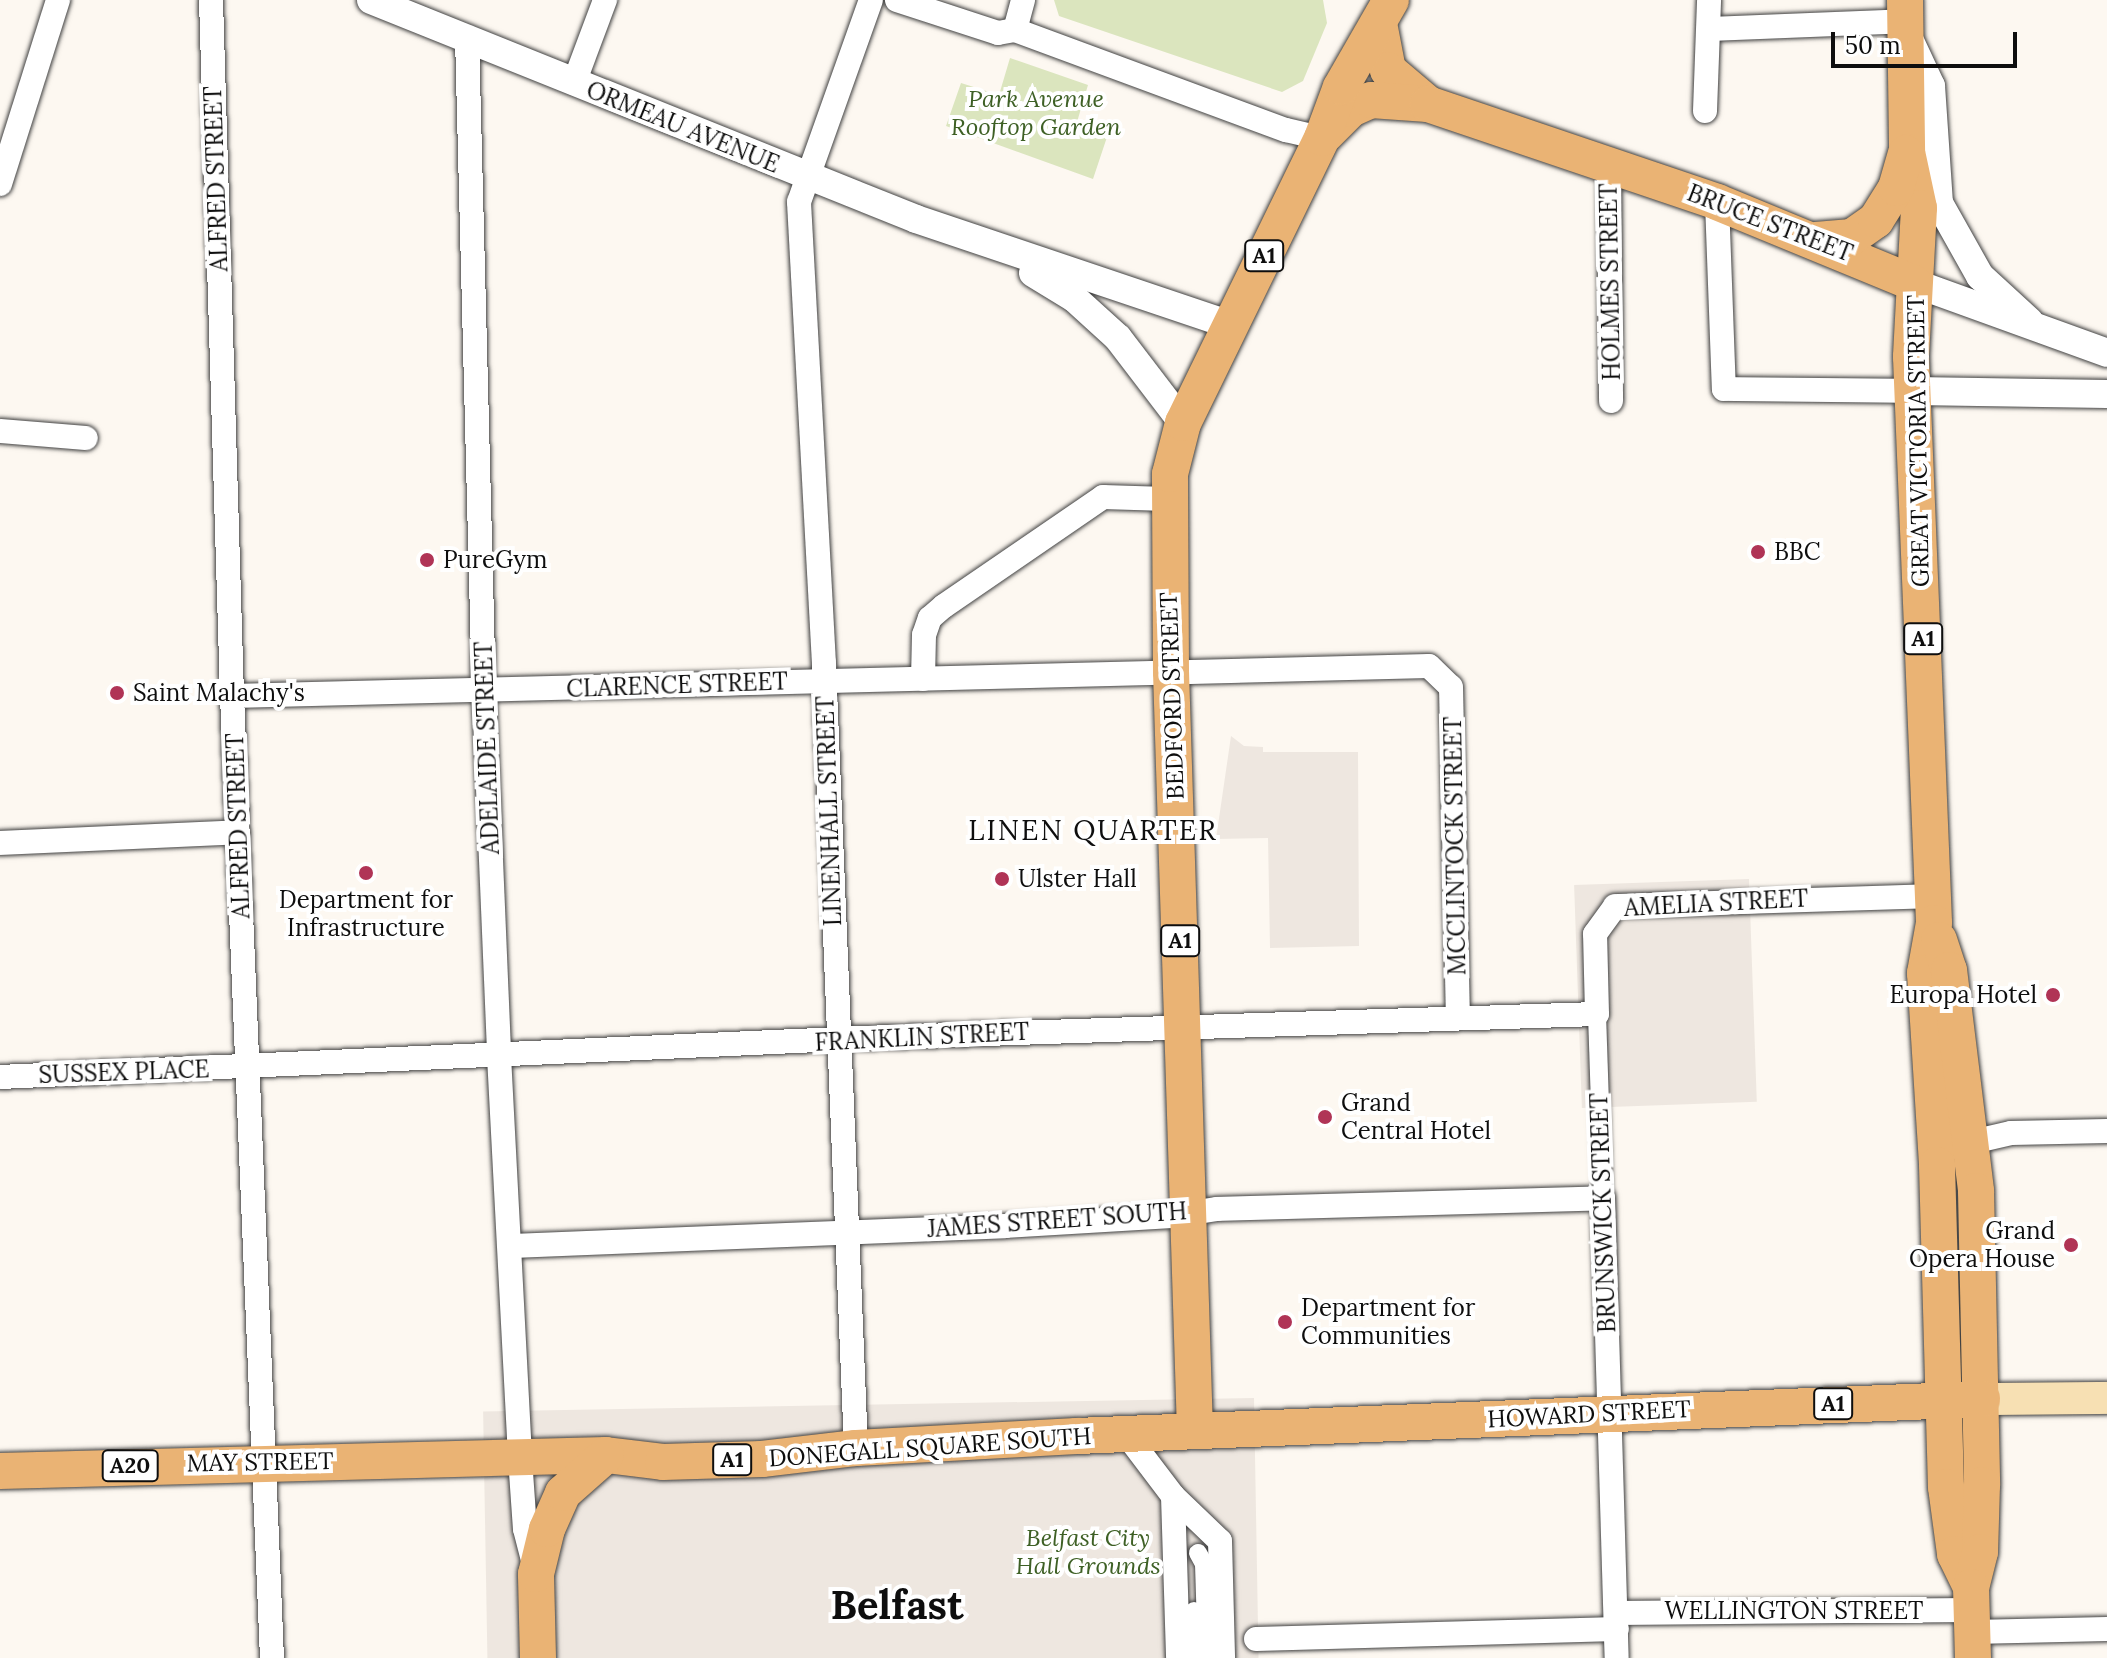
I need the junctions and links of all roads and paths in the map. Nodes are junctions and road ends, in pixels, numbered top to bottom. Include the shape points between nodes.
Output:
1 (58, 0) edge
2 (211, 0) edge
3 (371, 0) edge
4 (605, 0) edge
5 (871, 0) edge
6 (897, 0) edge
7 (1023, 0) edge
8 (1709, 0) edge
9 (1385, 12) edge
10 (1905, 17) edge
11 (1709, 29) junction
12 (1015, 30) junction
13 (467, 37) junction
14 (574, 83) junction
15 (1428, 104) junction
16 (1705, 111) dead end
17 (1322, 138) junction
18 (1907, 152) junction
19 (1609, 164) junction
20 (805, 176) junction
21 (0, 184) edge
22 (1717, 202) junction
23 (1815, 240) junction
24 (996, 249) junction
25 (1914, 283) junction
26 (2029, 321) junction
27 (1231, 325) junction
28 (2107, 353) edge
29 (1914, 391) junction
30 (2107, 394) edge
31 (1611, 401) dead end
32 (1183, 423) junction
33 (0, 431) edge
34 (86, 438) dead end
35 (1167, 499) junction
36 (1171, 672) junction
37 (1445, 676) joint
38 (923, 679) junction
39 (825, 680) junction
40 (484, 693) junction
41 (232, 696) junction
42 (238, 832) junction
43 (0, 843) edge
44 (1933, 910) junction
45 (1597, 1014) junction
46 (1458, 1018) junction
47 (1183, 1028) junction
48 (836, 1041) junction
49 (499, 1056) junction
50 (247, 1065) junction
51 (0, 1077) edge
52 (2107, 1131) edge
53 (1972, 1142) junction
54 (1603, 1198) junction
55 (1191, 1210) junction
56 (848, 1233) junction
57 (512, 1246) junction
58 (2107, 1398) edge
59 (1982, 1399) junction
60 (1944, 1400) junction
61 (1609, 1413) junction
62 (1195, 1431) junction
63 (1126, 1434) junction
64 (856, 1448) junction
65 (606, 1455) junction
66 (520, 1458) junction
67 (261, 1461) junction
68 (0, 1471) edge
69 (1173, 1496) junction
70 (536, 1574) junction
71 (1616, 1621) junction
72 (1972, 1622) edge
73 (2107, 1629) edge
74 (1256, 1639) dead end
75 (272, 1658) edge
76 (538, 1658) edge
77 (1178, 1658) edge
78 (1194, 1658) edge
79 (1207, 1658) edge
80 (1223, 1658) edge
81 (1617, 1658) edge

1 - 21 street
2 - 41 street, ALFRED STREET
3 - 13 street, ORMEAU AVENUE
4 - 14 street
5 - 20 street, LINENHALL STREET
6 - 12 street via 998,33
7 - 12 street
8 - 11 street
9 - 15 main road, BRUCE STREET / A1 via 1388,70
9 - 17 main road, A1 via 1347,75
10 - 11 street
10 - 18 main road, GREAT VICTORIA STREET / A1
10 - 26 street via 1931,86 1939,203 1980,276
11 - 16 street
12 - 17 street via 1286,130
13 - 14 street, ORMEAU AVENUE
13 - 40 street, ADELAIDE STREET
14 - 20 street, ORMEAU AVENUE
15 - 17 main road, BRUCE STREET / A1 via 1371,100 1351,109
15 - 19 main road, BRUCE STREET / A1
17 - 27 main road, BEDFORD STREET / A1
18 - 23 main road, GREAT VICTORIA STREET / A1 via 1896,188 1876,220 1852,237
18 - 25 main road, GREAT VICTORIA STREET / A1 via 1919,208
19 - 22 main road, BRUCE STREET / A1
19 - 31 street, HOLMES STREET
20 - 24 street, ORMEAU AVENUE
20 - 39 street, LINENHALL STREET via 799,202 804,335
22 - 23 main road, BRUCE STREET / A1
22 - 29 street via 1724,389
23 - 25 main road, BRUCE STREET / A1
24 - 27 street, ORMEAU AVENUE
24 - 32 street, ORMEAU AVENUE via 1074,298 1118,338
25 - 26 street, BRUCE STREET via 1982,310
25 - 29 main road, GREAT VICTORIA STREET / A1
26 - 28 street, BRUCE STREET
27 - 32 main road, BEDFORD STREET / A1
29 - 30 street
29 - 44 main road, GREAT VICTORIA STREET / A1
32 - 35 main road, BEDFORD STREET / A1
33 - 34 street
35 - 36 main road, BEDFORD STREET / A1
35 - 38 street via 1103,497 944,606 930,618 924,635
36 - 37 street, CLARENCE STREET via 1429,666
36 - 38 street, CLARENCE STREET
36 - 47 main road, BEDFORD STREET / A1
37 - 46 street, MCCLINTOCK STREET via 1452,701
38 - 39 street, CLARENCE STREET
39 - 40 street, CLARENCE STREET
39 - 48 street, LINENHALL STREET
40 - 41 street, CLARENCE STREET
40 - 49 street, ADELAIDE STREET
41 - 42 street, ALFRED STREET
42 - 43 street
42 - 50 street, ALFRED STREET
44 - 45 street, AMELIA STREET via 1625,902 1605,914 1595,934
44 - 53 main road, GREAT VICTORIA STREET / A1 via 1949,970
44 - 60 main road, GREAT VICTORIA STREET / A1 via 1925,973
45 - 46 street, FRANKLIN STREET
45 - 54 street, BRUNSWICK STREET
46 - 47 street, FRANKLIN STREET
47 - 48 street, FRANKLIN STREET
47 - 55 main road, BEDFORD STREET / A1
48 - 49 street, FRANKLIN STREET
48 - 56 street, LINENHALL STREET
49 - 50 street, FRANKLIN STREET
49 - 57 street, ADELAIDE STREET
50 - 51 street, SUSSEX PLACE via 196,1072
50 - 67 street, ALFRED STREET
52 - 53 street via 2011,1133
53 - 59 main road, GREAT VICTORIA STREET / A1
54 - 55 street, JAMES STREET SOUTH
54 - 61 street, BRUNSWICK STREET
55 - 56 street, JAMES STREET SOUTH via 1172,1216
55 - 62 main road, BEDFORD STREET / A1
56 - 57 street, JAMES STREET SOUTH
56 - 64 street, LINENHALL STREET
57 - 66 street, ADELAIDE STREET
58 - 59 main road
59 - 60 main road, HOWARD STREET / A1
59 - 72 main road, A1 via 1980,1552
60 - 61 main road, HOWARD STREET / A1
60 - 72 main road, A1 via 1955,1554
61 - 62 main road, HOWARD STREET / A1
61 - 71 street, BRUNSWICK STREET
62 - 63 main road, DONEGALL SQUARE SOUTH / A1
63 - 64 main road, DONEGALL SQUARE SOUTH / A1
63 - 69 street
64 - 65 main road, DONEGALL SQUARE SOUTH / A1 via 762,1459 663,1462
65 - 66 main road, DONEGALL SQUARE SOUTH / A20
65 - 70 main road via 563,1493
66 - 67 main road, MAY STREET / A20
66 - 70 street, ADELAIDE STREET via 525,1529
67 - 68 main road, MAY STREET / A20
67 - 75 street, ALFRED STREET
69 - 77 street
69 - 80 street via 1220,1541
70 - 76 main road
71 - 72 street, WELLINGTON STREET
71 - 74 street, WELLINGTON STREET
71 - 81 street, BRUNSWICK STREET
72 - 73 street, WELLINGTON STREET
78 - 79 street via 1198,1553 1204,1564

